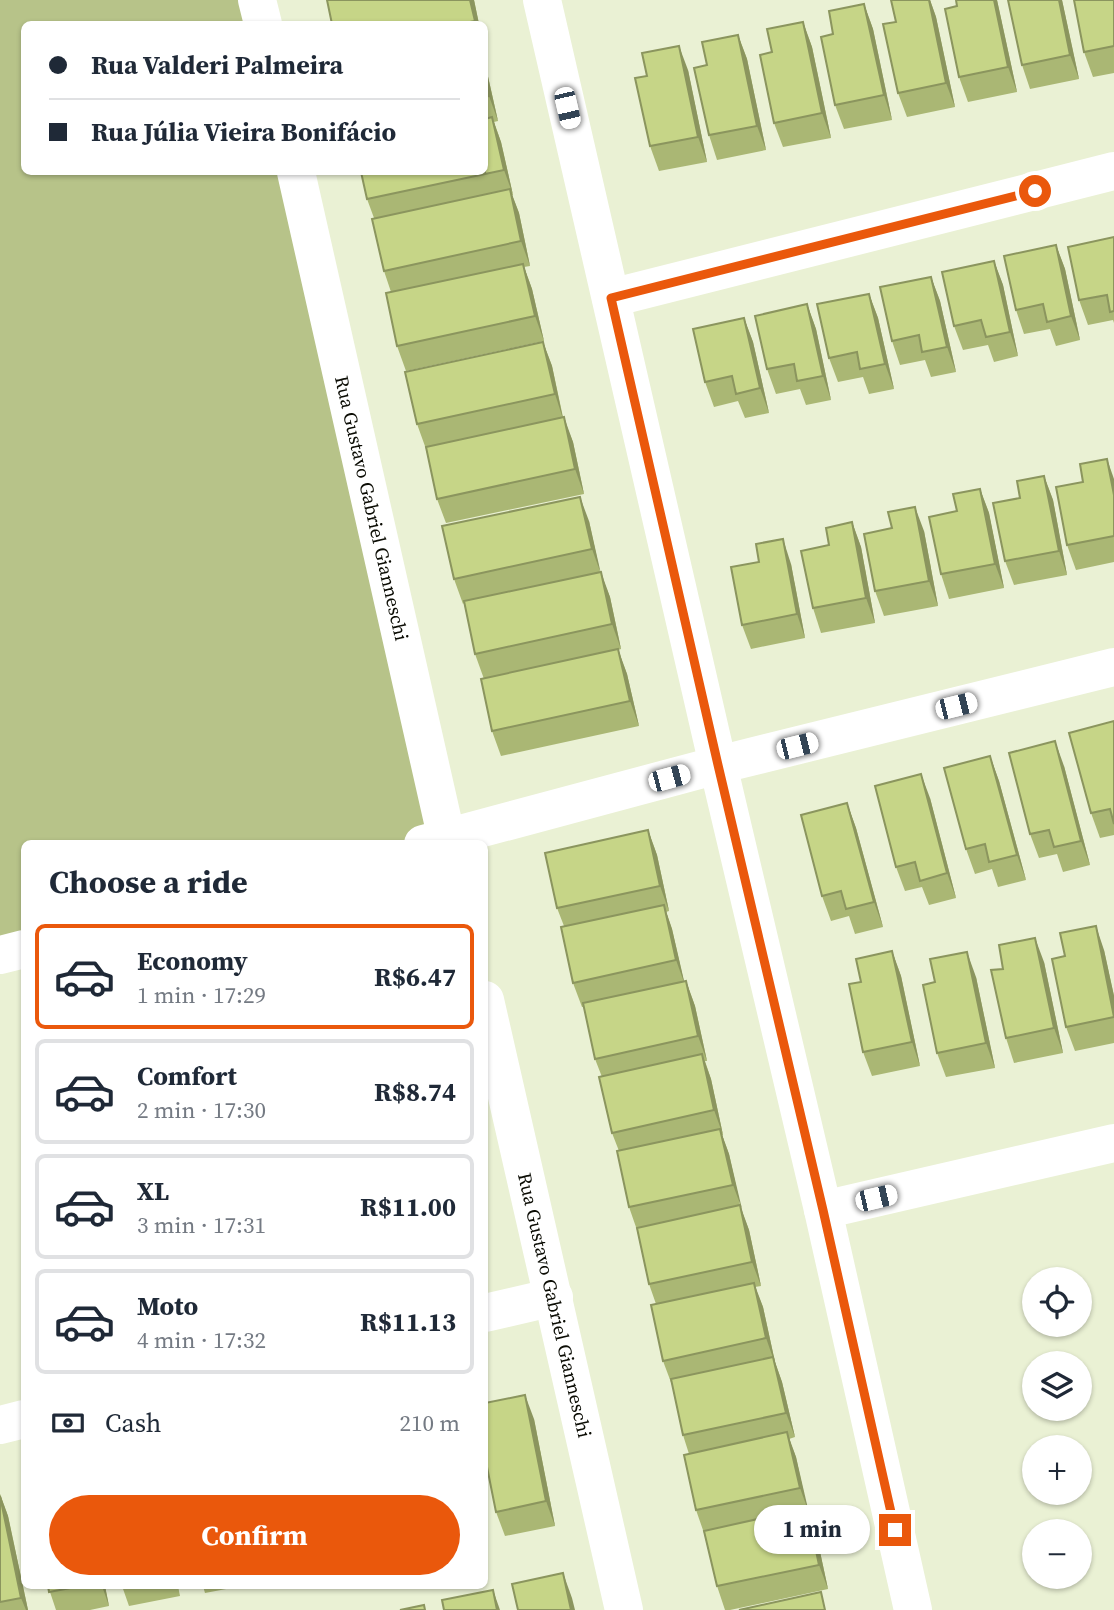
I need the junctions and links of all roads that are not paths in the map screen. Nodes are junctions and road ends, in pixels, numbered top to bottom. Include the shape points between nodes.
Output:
1 (257, 0) edge
2 (542, 0) edge
3 (262, 21) edge
4 (1114, 171) edge
5 (297, 175) edge
6 (611, 298) junction
7 (1114, 667) edge
8 (718, 765) junction
9 (439, 840) edge
10 (443, 840) edge
11 (21, 950) edge
12 (0, 955) edge
13 (488, 1013) edge
14 (1114, 1143) edge
15 (823, 1210) junction
16 (554, 1297) junction
17 (488, 1312) edge
18 (21, 1420) edge
19 (0, 1425) edge
20 (624, 1610) edge
21 (913, 1610) edge

1 - 3 street
2 - 6 street
4 - 6 street
5 - 9 street, Rua Gustavo Gabriel Gianneschi
6 - 8 street
7 - 8 street
8 - 10 street
8 - 15 street
11 - 12 street
13 - 16 street, Rua Gustavo Gabriel Gianneschi
14 - 15 street
15 - 21 street
16 - 17 street
16 - 20 street, Rua Gustavo Gabriel Gianneschi
18 - 19 street

